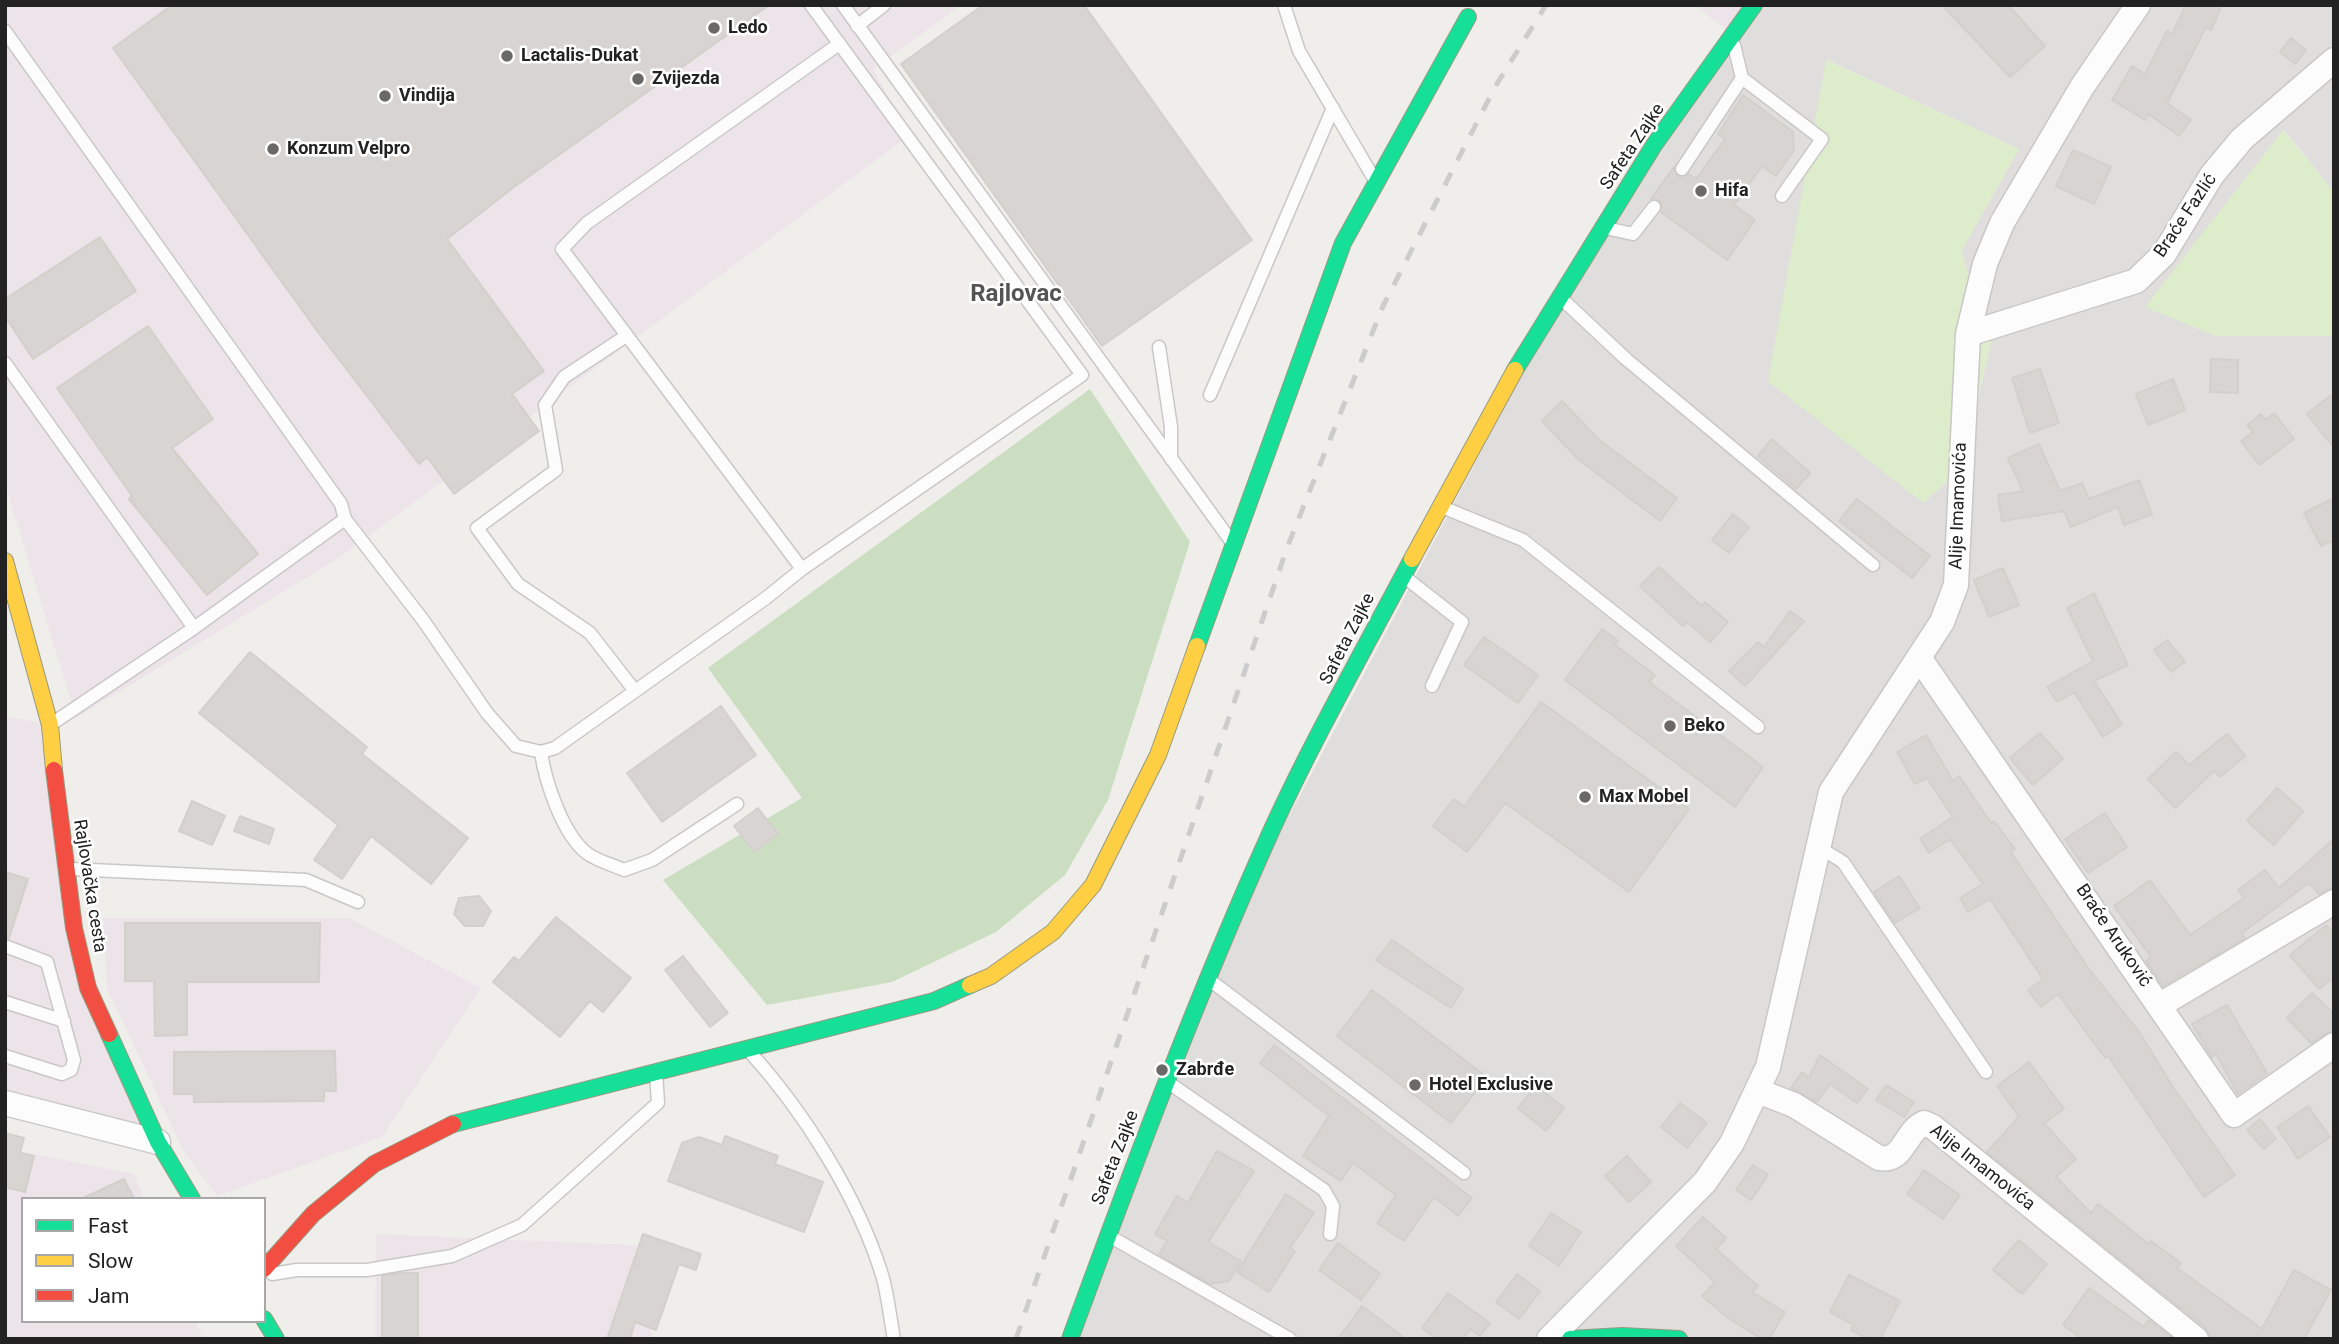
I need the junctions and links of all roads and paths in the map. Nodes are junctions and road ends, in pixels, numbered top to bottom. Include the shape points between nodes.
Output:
1 (811, 5) edge
2 (843, 5) edge
3 (884, 5) edge
4 (1284, 5) edge
5 (1754, 5) edge
6 (2138, 5) edge
7 (1470, 9) edge
8 (857, 26) junction
9 (5, 31) edge
10 (1732, 35) junction
11 (839, 44) junction
12 (2334, 60) edge
13 (1742, 78) junction
14 (1333, 108) junction
15 (1682, 169) dead end
16 (1375, 181) junction
17 (1782, 196) dead end
18 (1654, 207) dead end
19 (1602, 228) junction
20 (1558, 296) junction
21 (1968, 334) junction
22 (626, 336) junction
23 (1159, 346) dead end
24 (5, 363) edge
25 (1210, 395) dead end
26 (1171, 459) junction
27 (1439, 505) junction
28 (345, 519) junction
29 (1234, 544) junction
30 (5, 561) edge
31 (1873, 565) dead end
32 (802, 569) junction
33 (1403, 575) junction
34 (194, 628) junction
35 (1920, 659) junction
36 (1432, 686) dead end
37 (635, 691) junction
38 (50, 725) junction
39 (1758, 727) dead end
40 (541, 752) junction
41 (737, 804) dead end
42 (1816, 845) junction
43 (66, 869) junction
44 (358, 902) dead end
45 (2334, 902) edge
46 (5, 946) edge
47 (1208, 979) junction
48 (5, 1002) edge
49 (2160, 1005) junction
50 (64, 1021) junction
51 (2334, 1045) edge
52 (745, 1047) junction
53 (5, 1056) edge
54 (656, 1070) junction
55 (1986, 1072) dead end
56 (1166, 1081) junction
57 (1758, 1091) junction
58 (5, 1103) edge
59 (158, 1142) junction
60 (1464, 1173) dead end
61 (191, 1197) edge
62 (1330, 1234) dead end
63 (1107, 1235) junction
64 (266, 1267) edge
65 (266, 1275) edge
66 (266, 1322) edge
67 (276, 1339) edge
68 (894, 1339) edge
69 (1070, 1339) edge
70 (1290, 1339) edge
71 (1549, 1339) edge
72 (1570, 1339) edge
73 (1679, 1339) edge
74 (2196, 1339) edge

1 - 11 lane
2 - 8 lane
3 - 8 lane
4 - 14 lane via 1300,51
5 - 10 street, Safeta Zajke
6 - 21 street, Alije Imamovića via 2082,87 2002,223 1985,264
7 - 16 street
8 - 26 lane
9 - 28 lane via 341,504
10 - 13 lane
10 - 19 street, Safeta Zajke
11 - 22 lane via 587,223 562,249
11 - 32 lane via 1082,375
12 - 21 street, Braće Fazlić via 2242,139 2212,175 2164,254 2136,281
13 - 15 lane
13 - 17 lane via 1822,139
14 - 16 lane
14 - 25 lane
16 - 29 street via 1325,288
18 - 19 lane via 1633,234
19 - 20 street, Safeta Zajke
20 - 27 street, Safeta Zajke
20 - 31 lane via 1626,359
21 - 35 street, Alije Imamovića via 1956,585 1942,622
22 - 32 lane
22 - 37 lane via 564,377 545,405 556,470 477,528 518,584 590,633
23 - 26 lane
24 - 34 lane
26 - 29 lane
27 - 33 street, Safeta Zajke
27 - 39 lane via 1523,540
28 - 34 lane
28 - 40 lane via 487,713 516,746
29 - 52 street via 1158,755 1093,885 1053,932 991,976 934,1001
30 - 38 street, Rajlovačka cesta
32 - 37 lane
33 - 36 lane via 1462,622
33 - 47 street, Safeta Zajke via 1275,824
34 - 38 lane
35 - 42 street, Alije Imamovića via 1831,792
35 - 49 street, Braće Aruković
37 - 40 lane via 555,748
38 - 43 street, Rajlovačka cesta
40 - 41 lane via 544,777 559,815 587,854 624,870 652,860
42 - 55 lane via 1843,862
42 - 57 street, Alije Imamovića via 1768,1067
43 - 44 lane via 306,880
43 - 59 street, Rajlovačka cesta via 88,988
45 - 49 street
46 - 50 lane via 47,962
47 - 56 street, Safeta Zajke
47 - 60 lane
48 - 50 lane
49 - 51 street, Braće Aruković via 2234,1115
50 - 53 lane via 74,1059 71,1070 62,1074
52 - 54 street
52 - 68 lane via 816,1136 850,1201 882,1275
54 - 64 street via 477,1116 418,1139 341,1189
54 - 65 lane via 658,1103 522,1225 452,1255 367,1270
56 - 62 lane via 1324,1190 1333,1206
56 - 63 street, Safeta Zajke
57 - 71 street, Alije Imamovića via 1732,1143 1705,1182
57 - 74 street, Alije Imamovića via 1794,1105 1888,1160 1916,1127 1924,1123 1933,1127
58 - 59 street
59 - 61 street, Rajlovačka cesta
63 - 69 street, Safeta Zajke
63 - 70 lane
66 - 67 street
72 - 73 street

